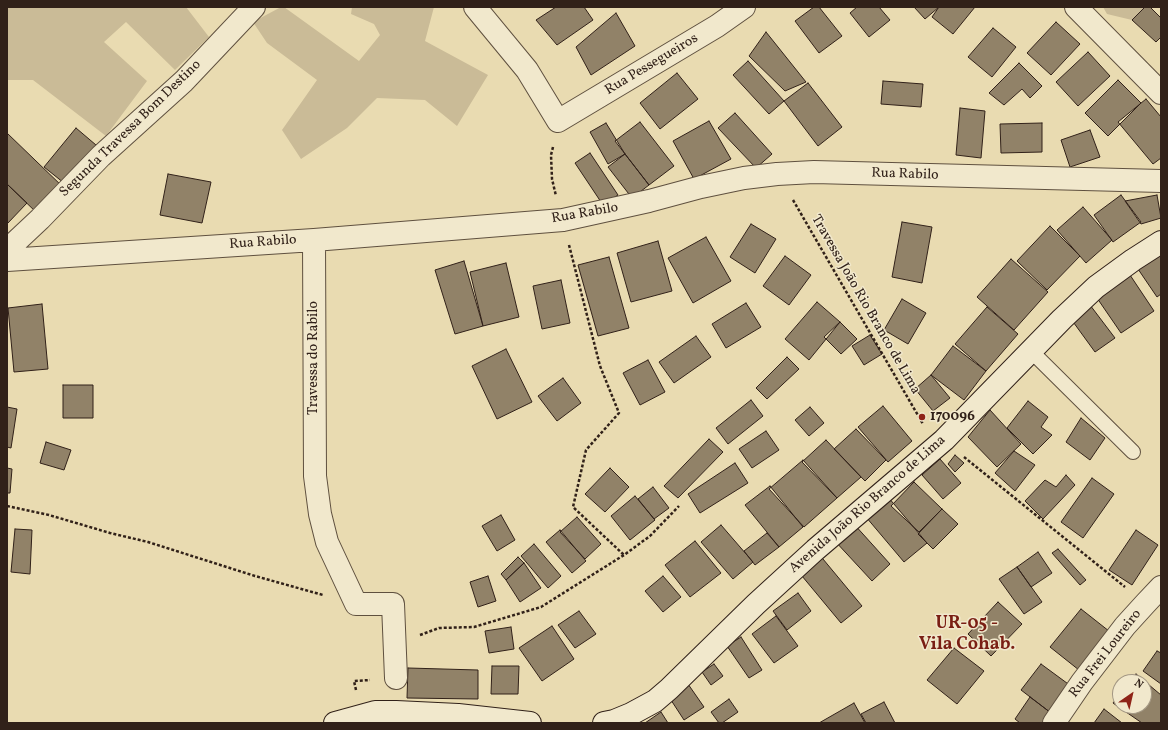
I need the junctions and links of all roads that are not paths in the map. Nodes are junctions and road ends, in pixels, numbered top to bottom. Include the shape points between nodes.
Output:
1 (254, 7) edge
2 (475, 7) edge
3 (744, 7) edge
4 (1076, 7) edge
5 (1159, 88) edge
6 (1161, 180) edge
7 (314, 240) junction
8 (1161, 242) edge
9 (7, 250) edge
10 (7, 260) edge
11 (1031, 351) junction
12 (1132, 452) dead end
13 (1161, 587) edge
14 (396, 678) dead end
15 (335, 723) edge
16 (530, 723) edge
17 (604, 723) edge
18 (1054, 723) edge

1 - 9 street, Segunda Travessa Bom Destino via 184,81 101,156
2 - 3 street, Rua Pessegueiros via 527,70 558,121 717,26
4 - 5 street
6 - 7 street, Rua Rabilo via 814,172 777,174 701,187 563,220
7 - 10 street, Rua Rabilo
7 - 14 street, Travessa do Rabilo via 315,476 320,514 327,542 356,604 393,604
8 - 11 street, Avenida João Rio Branco de Lima via 1096,287
11 - 12 lane
11 - 17 street, Avenida João Rio Branco de Lima via 940,443 814,550 655,701 631,714
13 - 18 street, Rua Frei Loureiro via 1144,604 1082,682
15 - 16 street via 374,712 396,712 458,715

